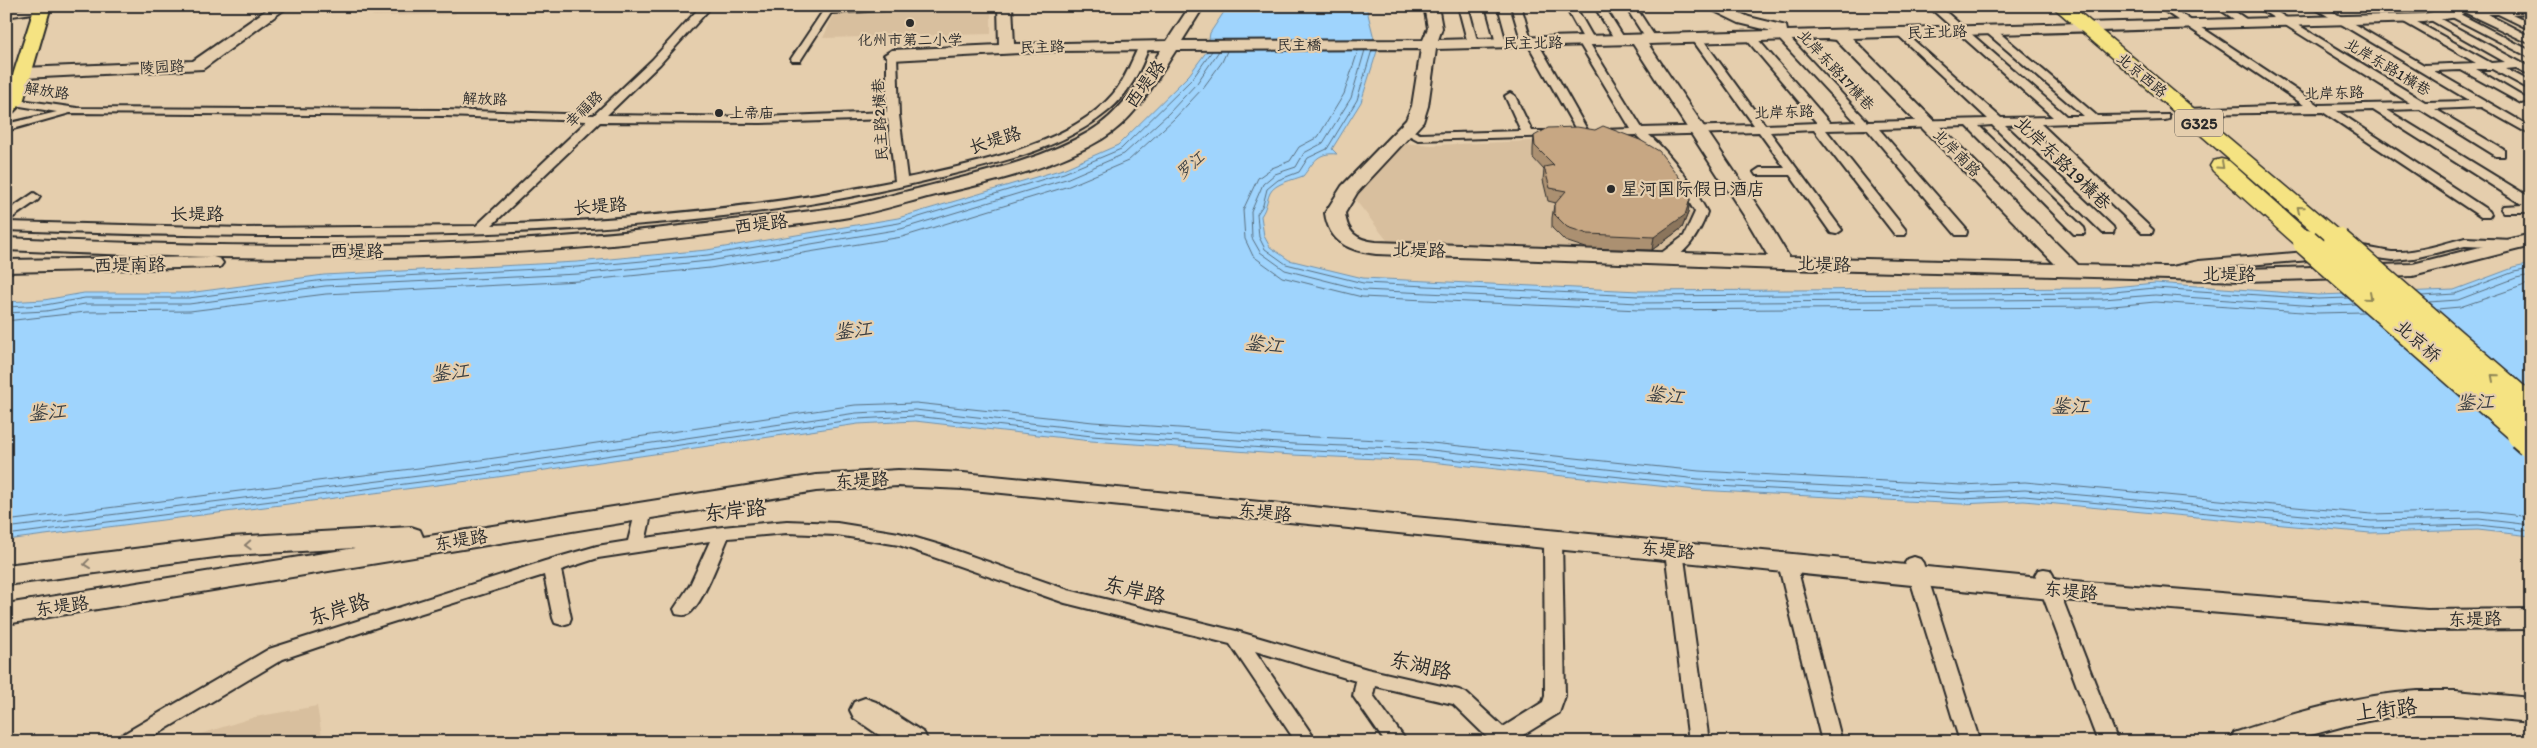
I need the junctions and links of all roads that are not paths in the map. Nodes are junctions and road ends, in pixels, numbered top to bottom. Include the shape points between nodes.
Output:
1 (282, 6) edge
2 (707, 6) edge
3 (904, 6) edge
4 (1006, 6) edge
5 (1197, 6) edge
6 (1431, 6) edge
7 (1464, 6) edge
8 (1491, 6) edge
9 (1516, 6) edge
10 (1570, 6) edge
11 (1599, 6) edge
12 (1630, 6) edge
13 (1711, 6) edge
14 (1933, 6) edge
15 (2040, 6) edge
16 (2061, 6) edge
17 (2162, 6) edge
18 (2220, 6) edge
19 (2260, 6) edge
20 (2316, 6) edge
21 (43, 7) edge
22 (854, 8) edge
23 (2464, 10) edge
24 (2499, 11) junction
25 (2528, 12) edge
26 (1727, 13) junction
27 (6, 14) edge
28 (2432, 18) junction
29 (2405, 19) junction
30 (2341, 21) junction
31 (2287, 23) junction
32 (2248, 24) junction
33 (2190, 26) junction
34 (2531, 27) edge
35 (2087, 28) junction
36 (2066, 29) junction
37 (1962, 31) junction
38 (1991, 31) junction
39 (1902, 33) junction
40 (1840, 35) junction
41 (1783, 37) junction
42 (1715, 38) junction
43 (1752, 38) junction
44 (1697, 39) junction
45 (1637, 40) junction
46 (1587, 41) junction
47 (2531, 41) edge
48 (1501, 43) junction
49 (1530, 43) junction
50 (1407, 44) joint
51 (1429, 44) junction
52 (1473, 44) junction
53 (1172, 45) junction
54 (1192, 45) joint
55 (1144, 46) junction
56 (1006, 48) junction
57 (892, 55) joint
58 (2531, 56) edge
59 (796, 59) dead end
60 (2531, 64) edge
61 (2518, 65) junction
62 (2463, 66) junction
63 (2490, 66) junction
64 (2421, 68) junction
65 (2531, 72) edge
66 (23, 73) junction
67 (2531, 87) edge
68 (1510, 96) dead end
69 (2522, 100) dead end
70 (2483, 104) junction
71 (10, 105) edge
72 (2423, 106) junction
73 (2375, 107) junction
74 (2321, 108) junction
75 (77, 111) junction
76 (2186, 112) junction
77 (893, 114) junction
78 (2165, 117) junction
79 (2094, 118) junction
80 (596, 119) junction
81 (2030, 120) junction
82 (2062, 120) junction
83 (1996, 121) junction
84 (1968, 122) junction
85 (1927, 123) junction
86 (1867, 125) junction
87 (1821, 126) junction
88 (6, 128) edge
89 (1762, 128) junction
90 (1697, 130) junction
91 (1638, 131) junction
92 (2531, 132) edge
93 (1582, 133) junction
94 (1528, 134) junction
95 (1407, 136) junction
96 (2500, 153) dead end
97 (1794, 171) junction
98 (1760, 172) dead end
99 (901, 183) junction
100 (34, 197) dead end
101 (2531, 206) edge
102 (2508, 209) dead end
103 (2485, 214) dead end
104 (6, 218) edge
105 (6, 226) edge
106 (1836, 230) dead end
107 (2108, 230) dead end
108 (2147, 230) dead end
109 (478, 231) junction
110 (2079, 231) dead end
111 (1900, 232) dead end
112 (1961, 232) dead end
113 (2522, 242) edge
114 (6, 244) edge
115 (2326, 246) junction
116 (249, 249) junction
117 (1665, 257) junction
118 (1782, 263) junction
119 (6, 266) edge
120 (2073, 271) junction
121 (2158, 274) junction
122 (2531, 408) edge
123 (2531, 440) edge
124 (644, 510) junction
125 (722, 533) junction
126 (419, 536) junction
127 (1553, 540) junction
128 (636, 545) junction
129 (1674, 551) junction
130 (1788, 563) junction
131 (551, 565) junction
132 (1916, 570) junction
133 (6, 575) edge
134 (2047, 582) junction
135 (6, 601) edge
136 (2531, 604) edge
137 (683, 609) dead end
138 (6, 614) edge
139 (562, 618) dead end
140 (2531, 618) edge
141 (1236, 638) junction
142 (1367, 677) junction
143 (866, 710) dead end
144 (2531, 710) edge
145 (1504, 740) edge
146 (127, 742) edge
147 (913, 742) edge
148 (1307, 742) edge
149 (1397, 742) edge
150 (1699, 742) edge
151 (1832, 742) edge
152 (1970, 742) edge
153 (2108, 742) edge
154 (2245, 742) edge

1 - 66 main road, 陵园路 via 197,66
2 - 80 street, 幸福路 via 656,62
3 - 22 street
4 - 56 main road
5 - 53 main road, 西堤路
6 - 51 main road, 北堤路 via 1435,28
7 - 52 street
8 - 48 street
9 - 49 street
10 - 46 street
11 - 45 street
12 - 45 street
13 - 26 main road
14 - 37 street
15 - 36 highway, 北京西路 / G325
16 - 35 highway, 北京西路 / G325
17 - 33 street
18 - 32 street
19 - 31 street, 北岸东路1横巷
20 - 30 street
21 - 27 street
21 - 66 main road
22 - 59 street via 828,10
23 - 24 street
23 - 28 main road, 民主北路
23 - 47 street
23 - 58 street
24 - 25 street
24 - 34 street
26 - 40 main road via 1776,28
26 - 42 main road via 1736,26 1736,33 1732,38
28 - 29 main road, 民主北路
28 - 61 street
29 - 30 main road, 民主北路
29 - 63 street
30 - 31 main road, 民主北路
30 - 64 street
31 - 32 main road, 民主北路
31 - 72 street, 北岸东路1横巷
32 - 33 main road, 民主北路
33 - 35 main road, 民主北路
33 - 74 street
35 - 36 main road, 民主北路
35 - 76 highway, 北京西路 / G325
36 - 38 main road, 民主北路
36 - 78 highway, 北京西路 / G325
37 - 38 main road, 民主北路
37 - 39 main road, 民主北路
37 - 82 street
38 - 79 street
39 - 40 main road, 民主北路
39 - 83 street, 北岸东路19横巷
40 - 41 main road, 民主北路
40 - 85 main road, 北岸南路
41 - 43 main road, 民主北路
41 - 86 street, 北岸东路17横巷
42 - 43 main road, 民主北路
42 - 44 main road, 民主北路
43 - 87 street
44 - 45 main road, 民主北路
44 - 89 street
45 - 46 main road, 民主北路
45 - 90 main road
46 - 49 main road, 民主北路
46 - 91 street
48 - 49 main road, 民主北路
48 - 52 main road, 民主北路
49 - 93 street
50 - 51 main road, 民主北路
50 - 54 main road, 民主橋
51 - 52 main road, 民主北路
51 - 95 main road, 北堤路 via 1420,106
53 - 54 main road, 民主路
53 - 55 main road, 民主路
53 - 116 main road, 西堤路 via 1157,71 1128,108 1108,127 1086,140 1003,173 872,206 782,221 538,248 356,252
55 - 56 main road, 民主路
55 - 99 street, 长堤路 via 1140,60 1122,90 1103,110 1081,125 1012,154
56 - 57 main road, 民主路
57 - 77 street, 民主路2横巷
60 - 61 street
61 - 63 street
61 - 65 street
62 - 63 street
62 - 64 street
62 - 69 street
63 - 67 street
64 - 70 street
66 - 71 main road
68 - 94 street
70 - 72 street, 北岸东路
70 - 92 street
71 - 75 street, 解放路
72 - 73 street, 北岸东路
72 - 96 street, 北岸东路1横巷
73 - 74 street, 北岸东路
73 - 101 street
74 - 76 street, 北岸东路
74 - 103 street
75 - 80 street, 解放路 via 454,113
75 - 88 street, 解放路
115 -> 76 highway, 北京西路 / G325
77 - 80 street, 解放路 via 742,120
77 - 99 street, 民主路2横巷
78 - 79 street, 北岸东路
78 -> 115 highway, 北京西路 / G325
79 - 82 street, 北岸东路
80 - 109 street, 幸福路
81 - 82 street, 北岸东路
81 - 83 street, 北岸东路
81 - 108 street
83 - 84 street, 北岸东路
83 - 107 street, 北岸东路19横巷
84 - 85 street, 北岸东路
84 - 110 street
85 - 86 street, 北岸东路
85 - 120 main road, 北岸南路
86 - 87 street, 北岸东路
86 - 112 street, 北岸东路17横巷
87 - 89 street, 北岸东路
87 - 111 street
89 - 90 street, 北岸东路
89 - 97 street
90 - 91 street, 北岸东路
90 - 118 main road
91 - 93 street, 北岸东路
91 - 117 street via 1662,152 1701,212 1695,232 1686,243
93 - 94 street, 北岸东路
94 - 95 street, 北岸东路
95 - 117 main road, 北堤路 via 1349,190 1338,206 1335,221 1342,234 1354,245 1621,258
97 - 98 street
97 - 106 street
99 - 109 street, 长堤路 via 839,196 694,215 608,224
100 - 104 street
101 - 102 street
105 - 109 street, 长堤路 via 205,232
113 - 115 street via 2465,242 2393,256
113 - 121 main road, 北堤路 via 2433,266 2394,272
114 - 116 main road, 西堤路
115 - 121 street via 2310,256 2200,265
122 -> 115 highway, 北京桥 / G325, bridge
115 -> 123 highway, 北京桥 / G325, bridge
116 - 119 main road, 西堤南路 via 241,257 210,263
117 - 118 main road, 北堤路
118 - 120 main road, 北堤路
120 - 121 main road, 北堤路
124 - 127 main road, 东堤路 via 816,482 870,478 930,479
124 - 128 street
124 - 138 main road, 东堤路
125 - 128 street, 东岸路
125 - 137 street via 698,587
125 - 141 street, 东岸路 via 810,527 889,537 934,548 1065,596
126 - 132 main road, 东堤路 via 818,471 902,466 968,470
126 -> 133 main road via 230,546
126 - 135 main road, 东堤路
127 - 129 main road, 东堤路
127 - 145 street via 1555,696 1552,707
128 - 131 street, 东岸路
129 - 130 main road, 东堤路
129 - 150 street
130 - 132 main road, 东堤路
130 - 151 street
131 - 139 street
131 - 146 street, 东岸路 via 276,654
132 - 134 main road, 东堤路
132 - 152 street
134 - 136 main road, 东堤路 via 2415,606
134 - 140 main road, 东堤路 via 2398,618
134 - 153 street
141 - 142 street, 东岸路
141 - 148 street
142 - 145 street, 东湖路 via 1459,698
142 - 149 street via 1363,696
143 - 147 main road
144 - 154 main road, 上街路 via 2464,702 2383,706 2311,722

